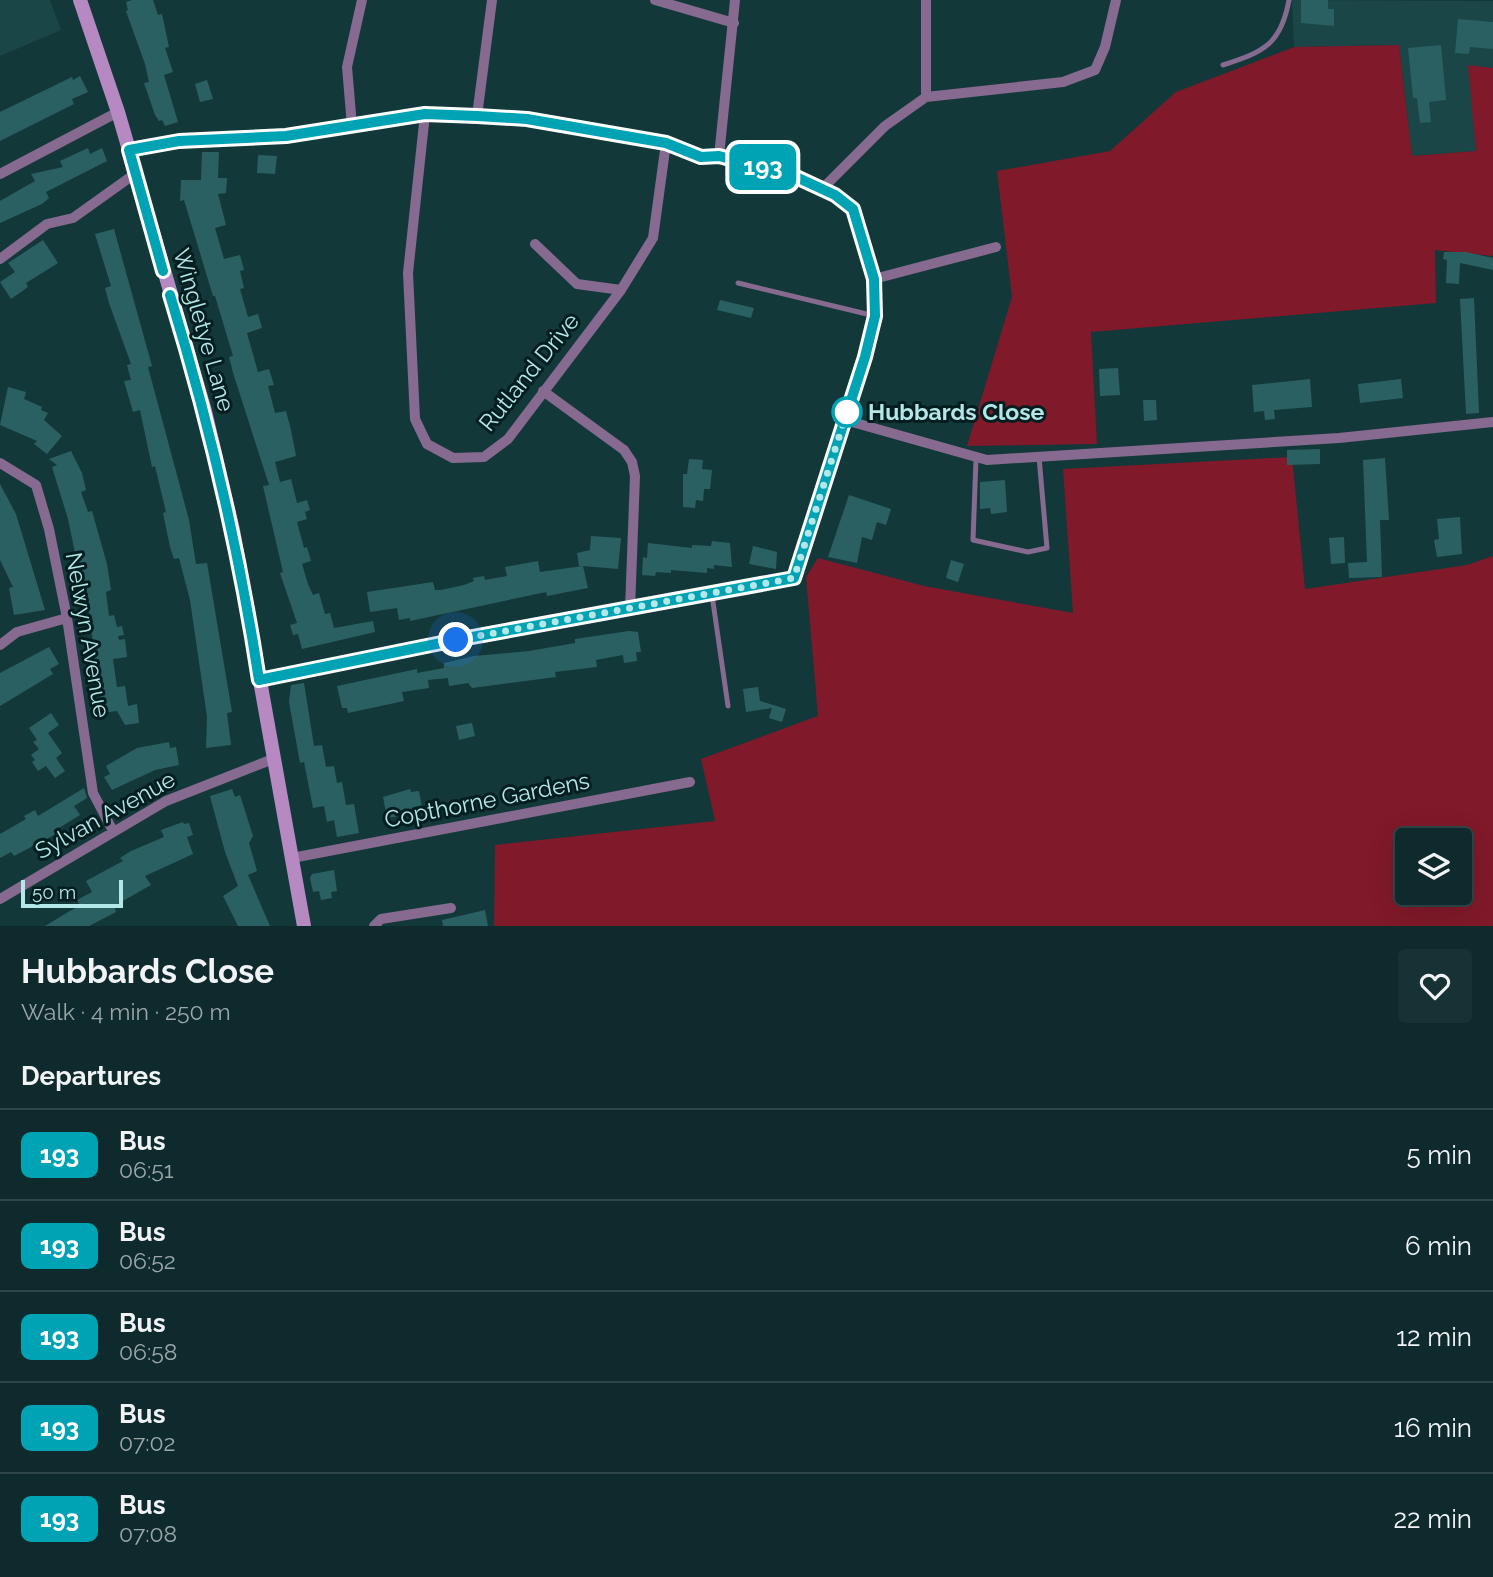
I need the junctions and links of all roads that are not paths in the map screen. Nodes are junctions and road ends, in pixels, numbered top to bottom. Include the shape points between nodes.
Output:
1 (80, 0) edge
2 (362, 0) edge
3 (492, 0) edge
4 (655, 0) edge
5 (736, 0) edge
6 (926, 0) edge
7 (1116, 0) edge
8 (1289, 0) edge
9 (734, 23) junction
10 (1223, 65) dead end
11 (926, 97) junction
12 (118, 112) junction
13 (425, 114) junction
14 (477, 116) junction
15 (352, 126) junction
16 (666, 143) junction
17 (129, 150) junction
18 (719, 156) junction
19 (136, 173) junction
20 (0, 174) edge
21 (822, 189) junction
22 (535, 244) dead end
23 (996, 247) dead end
24 (0, 259) edge
25 (874, 279) junction
26 (738, 283) dead end
27 (621, 290) junction
28 (875, 316) junction
29 (543, 391) junction
30 (845, 420) junction
31 (1493, 422) edge
32 (1039, 457) junction
33 (981, 459) junction
34 (0, 463) edge
35 (712, 595) junction
36 (630, 609) junction
37 (67, 618) junction
38 (0, 645) edge
39 (259, 680) junction
40 (728, 706) dead end
41 (273, 759) junction
42 (690, 782) dead end
43 (113, 831) junction
44 (292, 858) junction
45 (0, 899) edge
46 (452, 908) dead end
47 (304, 926) edge
48 (374, 926) edge

1 - 12 street, Wingletye Lane
2 - 15 street via 347,66
3 - 14 street
4 - 9 street
5 - 9 street
6 - 11 street
7 - 11 street via 1095,70 1063,82
8 - 10 lane via 1282,32 1258,51
9 - 18 street
11 - 21 street via 885,126
12 - 17 street, Wingletye Lane
12 - 20 street
13 - 14 street
13 - 15 street
13 - 29 street, Rutland Drive via 408,273 415,419 427,444 453,458 484,457 508,439
14 - 16 street via 527,119
15 - 17 street via 286,136 179,141
16 - 18 street via 701,157
16 - 27 street, Rutland Drive via 653,238
17 - 19 street, Wingletye Lane
18 - 21 street via 794,176
19 - 24 street via 72,218 47,224
19 - 39 street, Wingletye Lane via 205,411 233,530
21 - 25 street via 853,209
22 - 27 street via 578,284
23 - 25 street
25 - 28 street
26 - 28 lane
27 - 29 street, Rutland Drive
28 - 30 street
29 - 36 street via 624,450 632,462
30 - 33 street
30 - 35 street via 794,578
31 - 32 street via 1339,438
32 - 33 street
32 - 33 lane via 1047,548 1035,553 973,540
34 - 37 street, Nelwyn Avenue via 36,485
35 - 36 street
35 - 40 lane
36 - 39 street
37 - 38 street via 17,632
37 - 43 street, Nelwyn Avenue via 93,793
39 - 41 street, Wingletye Lane
41 - 43 street, Sylvan Avenue via 166,801
41 - 44 street, Wingletye Lane
42 - 44 street, Copthorne Gardens
43 - 45 street, Sylvan Avenue
44 - 47 street, Wingletye Lane
46 - 48 street via 381,919

